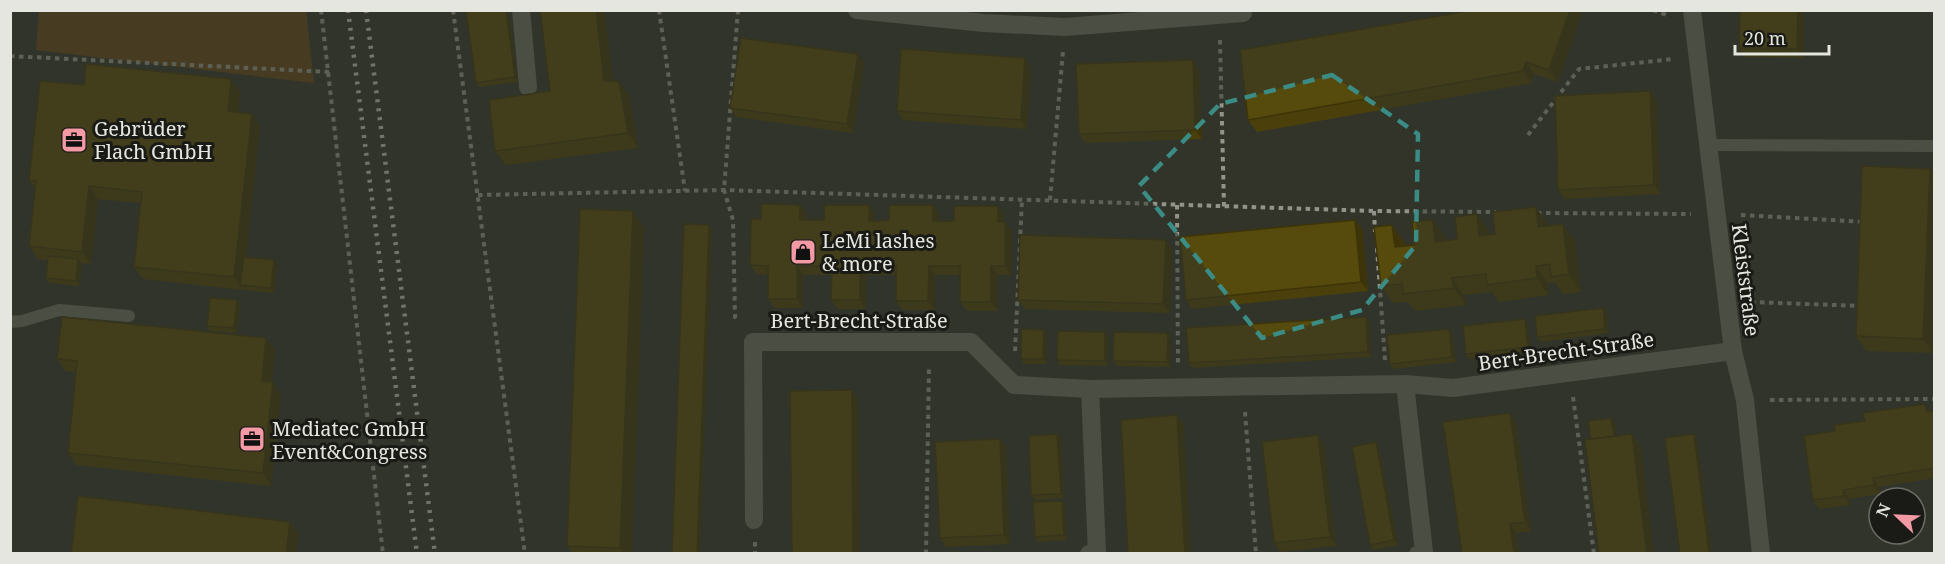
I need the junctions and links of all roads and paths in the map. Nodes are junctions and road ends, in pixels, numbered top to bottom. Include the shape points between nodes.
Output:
1 (321, 10) edge
2 (453, 10) edge
3 (521, 10) edge
4 (658, 10) edge
5 (738, 10) edge
6 (857, 10) edge
7 (1692, 10) edge
8 (1243, 14) dead end
9 (1220, 16) junction
10 (1077, 21) edge
11 (10, 56) edge
12 (1696, 56) junction
13 (329, 72) junction
14 (528, 87) dead end
15 (1528, 135) dead end
16 (1708, 145) junction
17 (1935, 146) edge
18 (724, 190) junction
19 (685, 191) junction
20 (477, 195) junction
21 (1022, 199) junction
22 (1050, 200) junction
23 (1177, 205) junction
24 (1224, 207) junction
25 (1862, 211) edge
26 (1374, 212) junction
27 (1503, 212) edge
28 (1527, 213) edge
29 (1715, 214) junction
30 (1861, 222) junction
31 (1871, 223) edge
32 (1376, 234) edge
33 (1376, 246) edge
34 (1857, 294) edge
35 (1727, 301) junction
36 (1857, 306) junction
37 (1868, 306) edge
38 (129, 316) dead end
39 (10, 322) edge
40 (753, 342) junction
41 (929, 342) junction
42 (1733, 351) junction
43 (1570, 373) junction
44 (1386, 384) junction
45 (1405, 384) junction
46 (1014, 385) junction
47 (1243, 387) junction
48 (1178, 388) junction
49 (1090, 389) junction
50 (1935, 399) edge
51 (1745, 400) junction
52 (754, 520) dead end
53 (383, 554) edge
54 (525, 554) edge
55 (926, 554) edge
56 (1089, 554) edge
57 (1256, 554) edge
58 (1418, 554) edge
59 (1594, 554) edge
60 (1761, 554) edge

1 - 13 path
2 - 20 path
3 - 14 street
4 - 19 path
5 - 18 path
6 - 10 street via 984,23
7 - 12 street, Kleiststraße
8 - 9 street
9 - 10 street
9 - 24 path
10 - 22 path
11 - 13 path
12 - 15 path via 1579,69
12 - 16 street, Kleiststraße
13 - 53 path
16 - 17 lane
16 - 29 street, Kleiststraße
18 - 19 path
18 - 21 path
18 - 40 path via 733,220 735,317
19 - 20 path
20 - 54 path
21 - 22 path
21 - 46 path
22 - 23 path
23 - 24 path
23 - 48 path
24 - 26 path
25 - 30 path
26 - 27 path
26 - 32 path
28 - 29 path
29 - 30 path
29 - 35 street, Kleiststraße
30 - 31 path
33 - 44 path
34 - 36 path
35 - 36 path
35 - 42 street, Kleiststraße
36 - 37 path
38 - 39 lane via 59,310
40 - 41 street, Bert-Brecht-Straße
40 - 52 street, Bert-Brecht-Straße
41 - 46 street, Bert-Brecht-Straße via 971,342
41 - 55 path
42 - 43 street, Bert-Brecht-Straße
42 - 51 street, Kleiststraße
43 - 45 street, Bert-Brecht-Straße via 1453,388
43 - 59 path
44 - 45 street, Bert-Brecht-Straße
44 - 47 street, Bert-Brecht-Straße
45 - 58 street via 1424,552
46 - 49 street, Bert-Brecht-Straße
47 - 48 street, Bert-Brecht-Straße
47 - 57 path
48 - 49 street, Bert-Brecht-Straße
49 - 56 street via 1097,553
50 - 51 path
51 - 60 street, Kleiststraße

